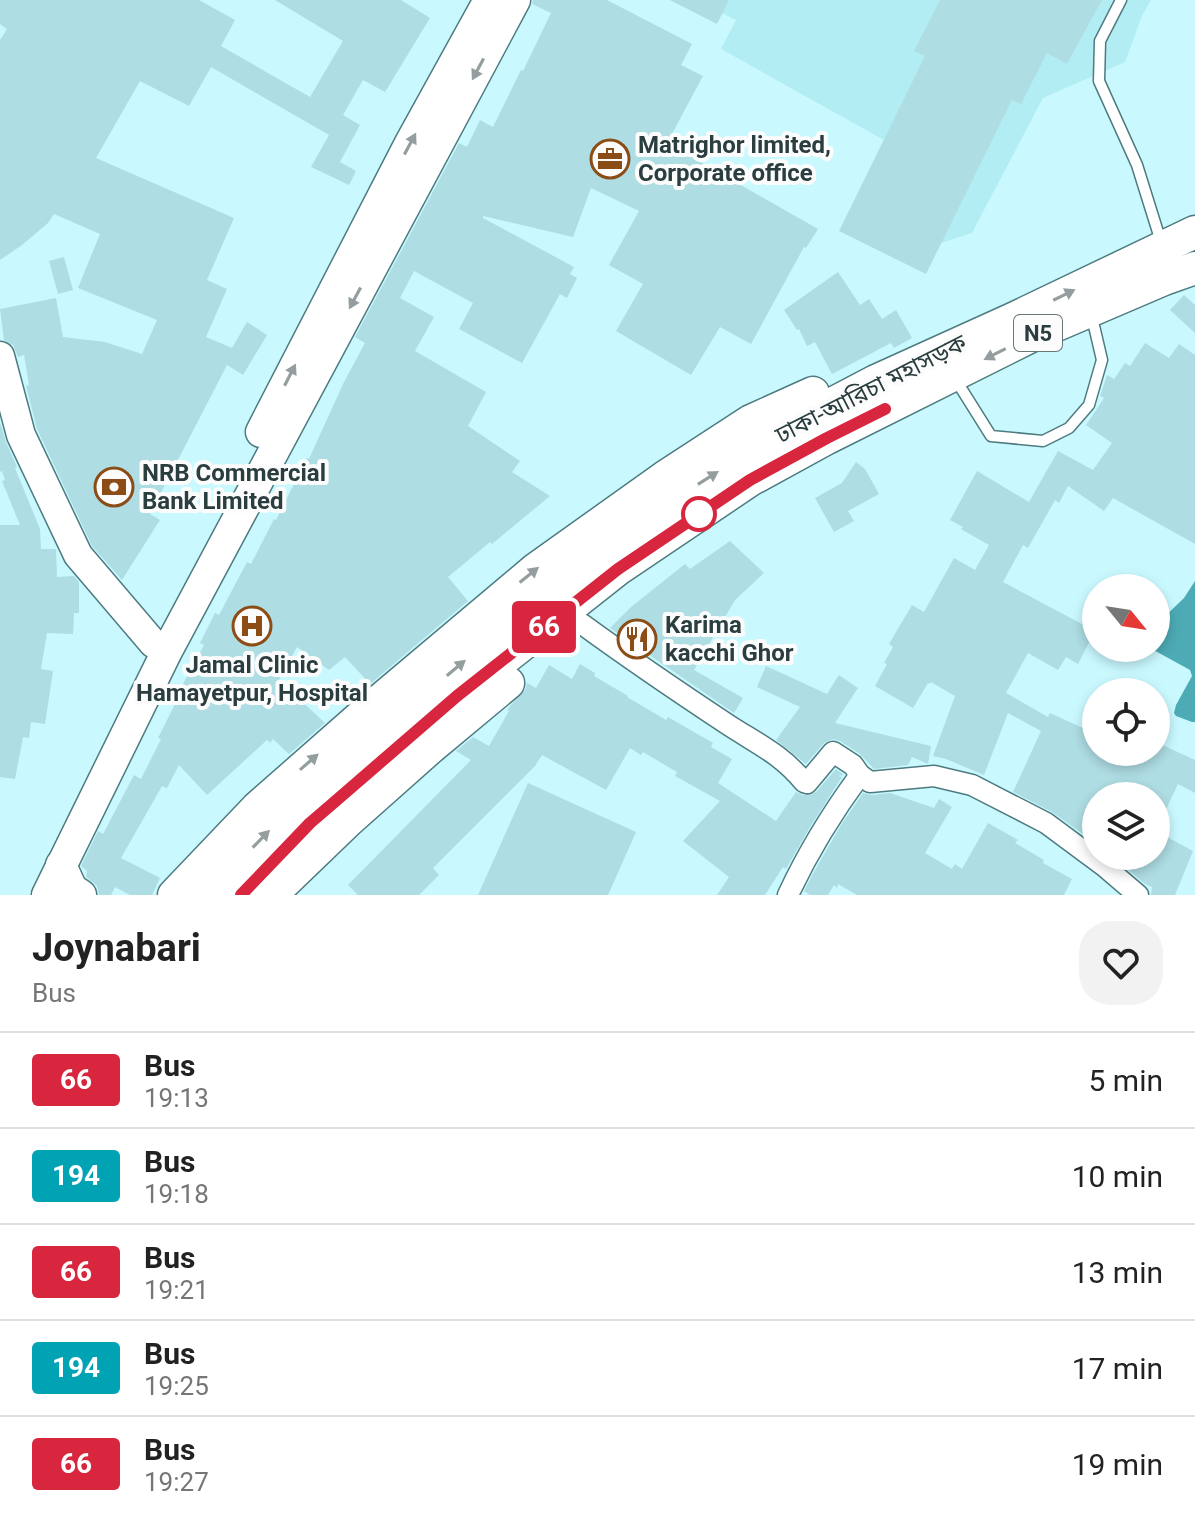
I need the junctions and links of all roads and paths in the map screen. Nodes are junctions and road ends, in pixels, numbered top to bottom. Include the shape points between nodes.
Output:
1 (489, 0) edge
2 (515, 0) edge
3 (1121, 0) edge
4 (1195, 232) edge
5 (1163, 247) junction
6 (1195, 268) edge
7 (1091, 312) junction
8 (0, 356) edge
9 (953, 376) junction
10 (880, 395) junction
11 (582, 624) junction
12 (160, 647) junction
13 (865, 778) junction
14 (61, 865) junction
15 (29, 895) edge
16 (47, 895) edge
17 (81, 895) edge
18 (174, 895) edge
19 (207, 895) edge
20 (241, 895) edge
21 (271, 895) edge
22 (788, 895) edge
23 (1138, 895) edge

12 -> 1 main road via 401,159
2 -> 12 main road
3 - 5 lane via 1100,41 1099,81 1137,165
4 - 5 highway, ঢাকা-আরিচা মহাসড়ক / N5
10 -> 5 highway, ঢাকা-আরিচা মহাসড়ক / N5 via 1013,319
6 - 7 highway, N5
7 -> 9 highway, N5
7 - 9 lane via 1102,360 1089,405 1069,428 1043,441 991,436
8 - 12 main road via 21,435 78,555
9 - 10 highway, N5
10 - 11 highway via 843,448 687,545
18 -> 10 highway via 257,808 365,713 536,569 665,477 751,421 822,389
19 -> 10 highway, ঢাকা-আরিচা মহাসড়ক / N5 via 306,794 652,513 796,423
10 - 20 highway, ঢাকা-আরিচা মহাসড়ক / N5 via 827,438 750,480 618,569 457,696 321,813
11 - 13 street via 776,753 804,782 833,752
11 - 21 highway via 430,748
12 - 14 main road
12 - 15 main road
13 - 22 street via 835,810
13 - 23 street via 934,776 972,785 1046,823
14 - 16 main road
14 - 17 main road via 72,889

